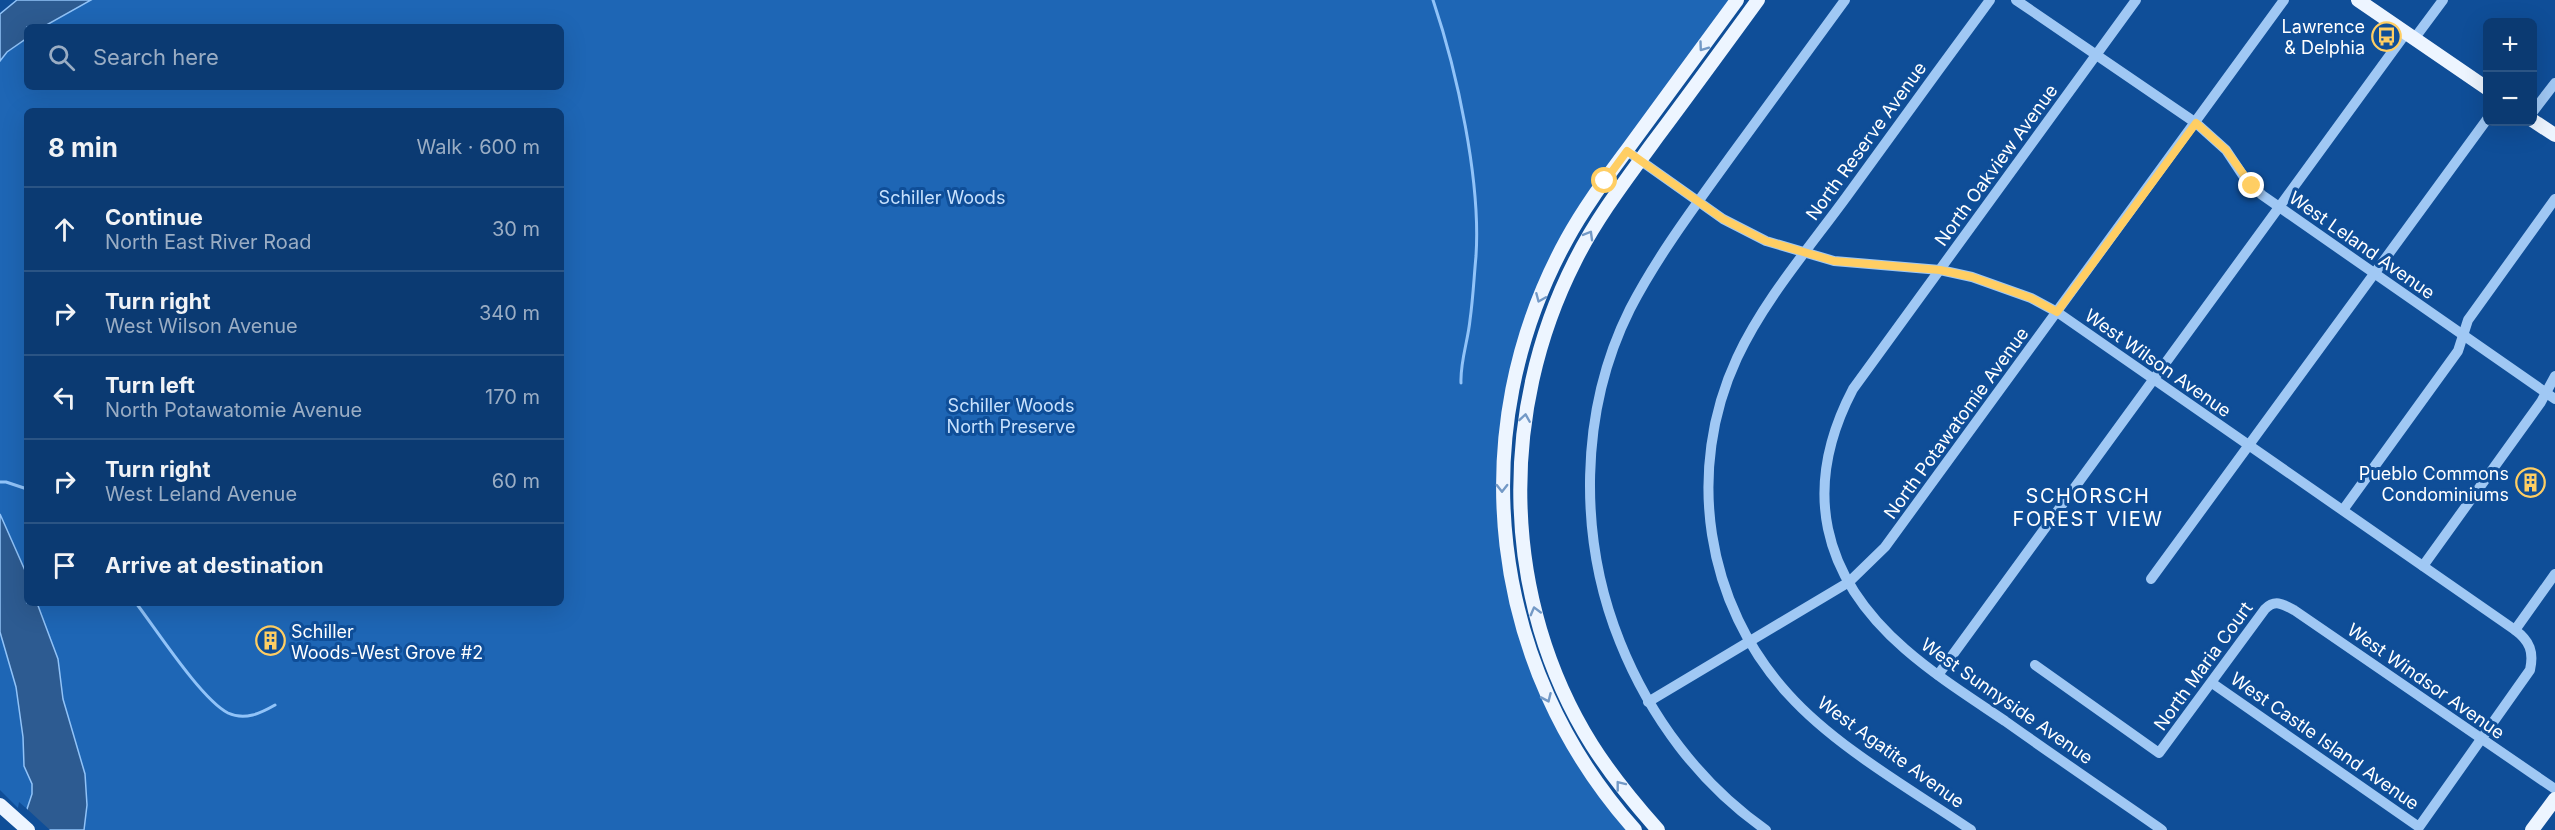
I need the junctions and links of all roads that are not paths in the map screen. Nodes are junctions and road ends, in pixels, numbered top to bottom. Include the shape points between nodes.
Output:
1 (1737, 0) edge
2 (1758, 0) edge
3 (1845, 0) edge
4 (1990, 0) edge
5 (2016, 0) edge
6 (2136, 0) edge
7 (2284, 0) edge
8 (2358, 0) edge
9 (2443, 0) edge
10 (2410, 36) junction
11 (2096, 55) junction
12 (2555, 83) edge
13 (2483, 86) edge
14 (2537, 106) edge
15 (2196, 123) junction
16 (2483, 123) edge
17 (2537, 123) edge
18 (2555, 135) edge
19 (1627, 151) junction
20 (1640, 160) junction
21 (2555, 199) edge
22 (1698, 202) junction
23 (2279, 206) junction
24 (1805, 253) junction
25 (1940, 270) junction
26 (2374, 273) junction
27 (2057, 312) junction
28 (2463, 336) junction
29 (2555, 376) edge
30 (2153, 380) junction
31 (2550, 396) edge
32 (2250, 446) junction
33 (2343, 510) junction
34 (2423, 566) junction
35 (2555, 574) edge
36 (2151, 579) dead end
37 (1849, 582) junction
38 (2277, 603) joint
39 (2515, 630) junction
40 (1750, 642) junction
41 (2035, 665) dead end
42 (1938, 675) junction
43 (2212, 683) junction
44 (1648, 702) junction
45 (2481, 740) junction
46 (2555, 789) edge
47 (2555, 799) edge
48 (0, 805) edge
49 (28, 830) edge
50 (1635, 830) edge
51 (1658, 830) edge
52 (1766, 830) edge
53 (1971, 830) edge
54 (2162, 830) edge
55 (2532, 830) edge

1 -> 19 main road
2 - 20 main road
3 - 22 street
4 - 24 street, North Reserve Avenue
5 - 11 street, West Leland Avenue
6 - 11 street, North Oakview Avenue
7 - 15 street, North Potawatomie Avenue
8 - 10 main road
9 - 10 street
10 - 13 main road
10 - 23 street
11 - 15 street, West Leland Avenue
11 - 25 street, North Oakview Avenue
12 - 14 street
15 - 23 street, West Leland Avenue via 2226,150 2252,186
15 - 27 street, North Potawatomie Avenue
16 - 26 street
17 - 18 main road
19 - 20 street, West Wilson Avenue
19 -> 50 main road via 1575,224 1534,311 1515,374 1502,484 1514,592 1536,670 1573,745
20 - 22 street, West Wilson Avenue
51 -> 20 main road via 1591,744 1562,687 1534,609 1521,521 1523,430 1545,330 1586,241
21 - 28 street via 2468,320
22 - 24 street, West Wilson Avenue via 1745,231
22 - 44 street via 1641,290 1618,337 1601,389 1592,453 1592,525 1604,596 1626,659
23 - 26 street, West Leland Avenue
23 - 30 street
24 - 25 street, West Wilson Avenue via 1855,264
24 - 40 street, North Reserve Avenue via 1737,358 1712,437 1708,497 1713,551 1730,602
25 - 27 street, West Wilson Avenue via 2004,287
25 - 37 street, North Oakview Avenue via 1853,389 1833,434 1824,479 1825,519 1830,541
26 - 28 street, West Leland Avenue
26 - 32 street
27 - 30 street, West Wilson Avenue
27 - 37 street, North Potawatomie Avenue via 1898,531
28 - 31 street, West Leland Avenue
28 - 33 street via 2458,351
29 - 31 street
30 - 32 street, West Wilson Avenue
30 - 42 street
31 - 34 street
32 - 33 street, West Wilson Avenue
32 - 36 street
33 - 34 street, West Wilson Avenue
34 - 39 street, West Wilson Avenue
35 - 39 street
37 - 40 street, North Potawatomie Avenue
37 - 42 street, West Sunnyside Avenue via 1892,637
38 - 43 street, North Maria Court via 2265,609
38 - 45 street, West Windsor Avenue via 2294,610
39 - 45 street, West Wilson Avenue via 2529,643 2530,670
40 - 44 street, North Potawatomie Avenue
40 - 53 street, West Agatite Avenue via 1769,671 1808,715
41 - 43 street, North Maria Court via 2159,753
42 - 54 street, West Sunnyside Avenue
43 - 45 street, West Castle Island Avenue via 2419,826
44 - 52 street via 1698,771
45 - 46 street, West Windsor Avenue
47 - 55 main road
48 - 49 main road

